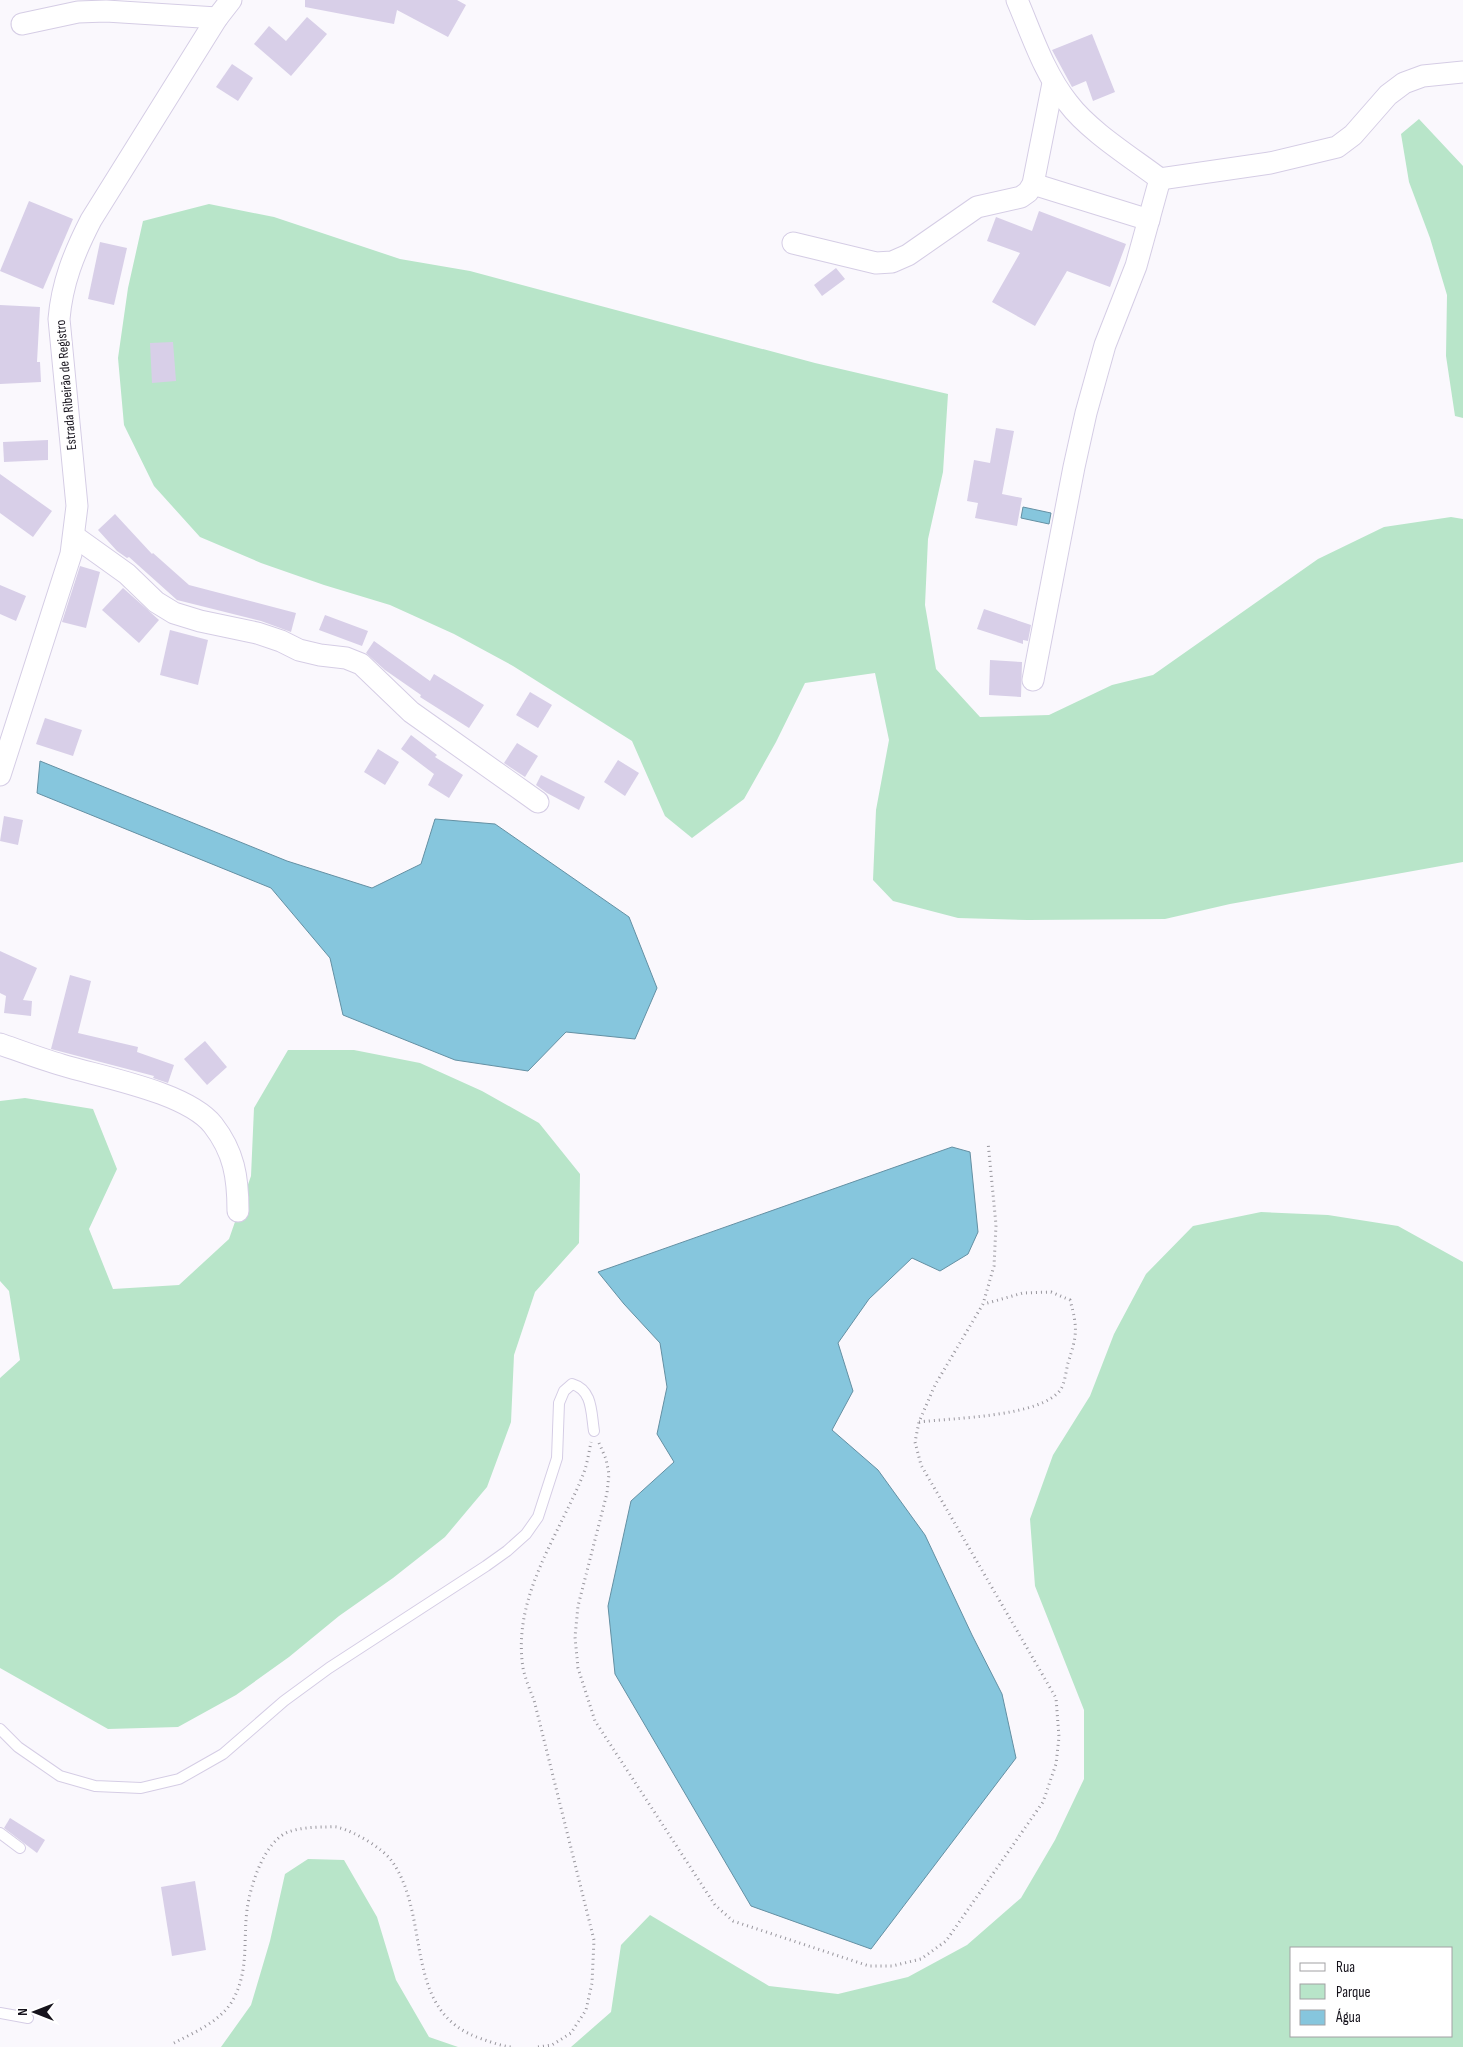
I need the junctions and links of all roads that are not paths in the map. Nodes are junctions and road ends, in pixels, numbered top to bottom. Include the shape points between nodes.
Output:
1 (231, 0) edge
2 (1017, 0) edge
3 (217, 18) junction
4 (22, 24) dead end
5 (1463, 72) edge
6 (1053, 83) junction
7 (1160, 179) junction
8 (1034, 184) junction
9 (1149, 220) junction
10 (793, 244) dead end
11 (74, 536) junction
12 (1034, 680) dead end
13 (0, 775) edge
14 (538, 802) dead end
15 (0, 1044) edge
16 (238, 1211) dead end
17 (594, 1431) road end
18 (0, 1729) edge
19 (0, 1833) edge
20 (20, 1848) dead end
21 (0, 2013) edge
22 (28, 2018) dead end

1 - 3 street, Estrada Ribeirão de Registro
2 - 6 street
3 - 4 street via 106,10 71,13
3 - 11 street, Estrada Ribeirão de Registro via 91,220 68,270 59,320 77,506
5 - 7 street via 1422,76 1404,83 1337,147 1270,163
6 - 7 street via 1083,120
6 - 8 street
7 - 9 street
8 - 9 street
8 - 10 street via 1021,197 977,207 908,255 892,262 876,263
9 - 12 street via 1136,266 1105,345 1086,413
11 - 13 street, Estrada Ribeirão de Registro
11 - 14 street via 174,613 257,633 299,650 346,658 361,664 411,712
15 - 16 street via 192,1107 212,1124 230,1152 238,1182
17 - 18 lane via 588,1396 582,1387 572,1384 564,1391 559,1403 557,1458 538,1517 526,1534 486,1566 329,1668 284,1701 223,1754 179,1779 141,1788 95,1786 60,1776 18,1748
19 - 20 lane
21 - 22 lane

